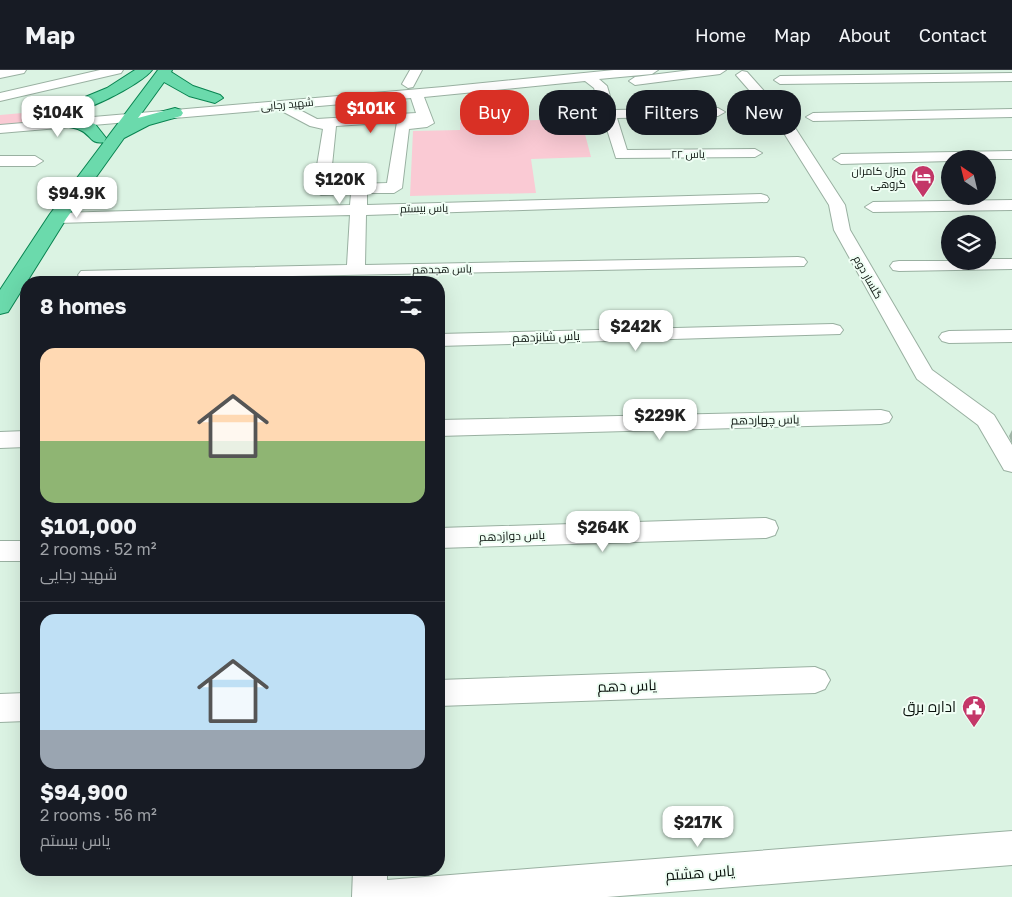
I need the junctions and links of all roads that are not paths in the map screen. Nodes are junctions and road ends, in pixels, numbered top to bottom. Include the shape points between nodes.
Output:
1 (20, 70) edge
2 (117, 70) edge
3 (146, 70) edge
4 (416, 70) edge
5 (554, 70) edge
6 (652, 70) edge
7 (720, 70) edge
8 (164, 72) edge
9 (741, 73) edge
10 (0, 74) edge
11 (589, 77) junction
12 (1012, 77) edge
13 (780, 80) dead end
14 (440, 86) junction
15 (600, 86) junction
16 (412, 88) junction
17 (601, 90) edge
18 (1, 95) edge
19 (216, 104) junction
20 (280, 105) junction
21 (34, 112) junction
22 (718, 112) dead end
23 (175, 113) junction
24 (1012, 113) edge
25 (616, 114) edge
26 (0, 115) edge
27 (125, 115) junction
28 (66, 116) junction
29 (425, 116) junction
30 (814, 117) dead end
31 (315, 123) junction
32 (27, 126) junction
33 (0, 129) edge
34 (615, 135) edge
35 (98, 138) junction
36 (755, 153) dead end
37 (1012, 155) edge
38 (841, 159) dead end
39 (0, 161) edge
40 (35, 161) dead end
41 (359, 189) junction
42 (761, 199) dead end
43 (1012, 205) edge
44 (873, 207) dead end
45 (358, 209) junction
46 (57, 218) junction
47 (798, 262) dead end
48 (1012, 264) edge
49 (899, 266) dead end
50 (356, 270) junction
51 (87, 275) dead end
52 (411, 276) edge
53 (0, 285) edge
54 (0, 307) edge
55 (833, 330) dead end
56 (1012, 336) edge
57 (949, 337) dead end
58 (445, 340) edge
59 (880, 417) dead end
60 (445, 428) edge
61 (20, 439) edge
62 (0, 440) edge
63 (1012, 464) edge
64 (766, 528) dead end
65 (445, 538) edge
66 (0, 551) edge
67 (20, 551) edge
68 (815, 680) dead end
69 (445, 692) edge
70 (20, 707) edge
71 (0, 708) edge
72 (1012, 848) edge
73 (370, 876) edge
74 (369, 897) edge
75 (388, 897) edge

1 - 10 street
2 - 18 street
3 - 27 main road
3 - 28 main road
4 - 16 street
5 - 14 street, شهید رجایی
6 - 11 street, شهید رجایی
7 - 9 street
7 - 15 street
8 - 19 main road via 172,81
8 - 27 main road
9 - 63 street, گلسار دوم via 783,120 837,205 842,230 924,374 986,420
11 - 14 street, شهید رجایی
11 - 15 street
12 - 13 street
14 - 16 street, شهید رجایی
15 - 17 street
16 - 19 street, شهید رجایی
16 - 20 street, شهید رجایی
16 - 29 street
19 - 20 street, شهید رجایی
19 - 23 street, شهید رجایی
19 - 27 street, شهید رجایی
20 - 31 street
21 - 26 street, شهید رجایی
21 - 28 street, شهید رجایی
21 - 32 street via 44,118
22 - 25 street
23 - 27 street, شهید رجایی
23 - 27 main road via 143,122
24 - 30 street
27 - 28 street, شهید رجایی
27 - 35 main road
27 - 46 main road
28 - 32 street, شهید رجایی
28 - 35 main road via 90,127
29 - 31 street
29 - 41 street via 427,123 402,125 394,188
31 - 41 street via 329,126 330,130 321,190
32 - 33 street, شهید رجایی
34 - 36 street, یاس ۲۲ via 621,154
35 - 53 main road
37 - 38 street
39 - 40 street
41 - 45 street
42 - 45 street, یاس بیستم
43 - 44 street
45 - 46 street, یاس بیستم
45 - 50 street
46 - 54 main road
47 - 52 street, یاس هجدهم
48 - 49 street
50 - 51 street, یاس هجدهم
50 - 52 street, یاس هجدهم
55 - 58 street, یاس شانزدهم
56 - 57 street
59 - 60 street, یاس چهاردهم
61 - 62 street
64 - 65 street, یاس دوازدهم
66 - 67 street
68 - 69 street, یاس دهم
70 - 71 street
72 - 75 street, یاس هشتم
73 - 74 street

